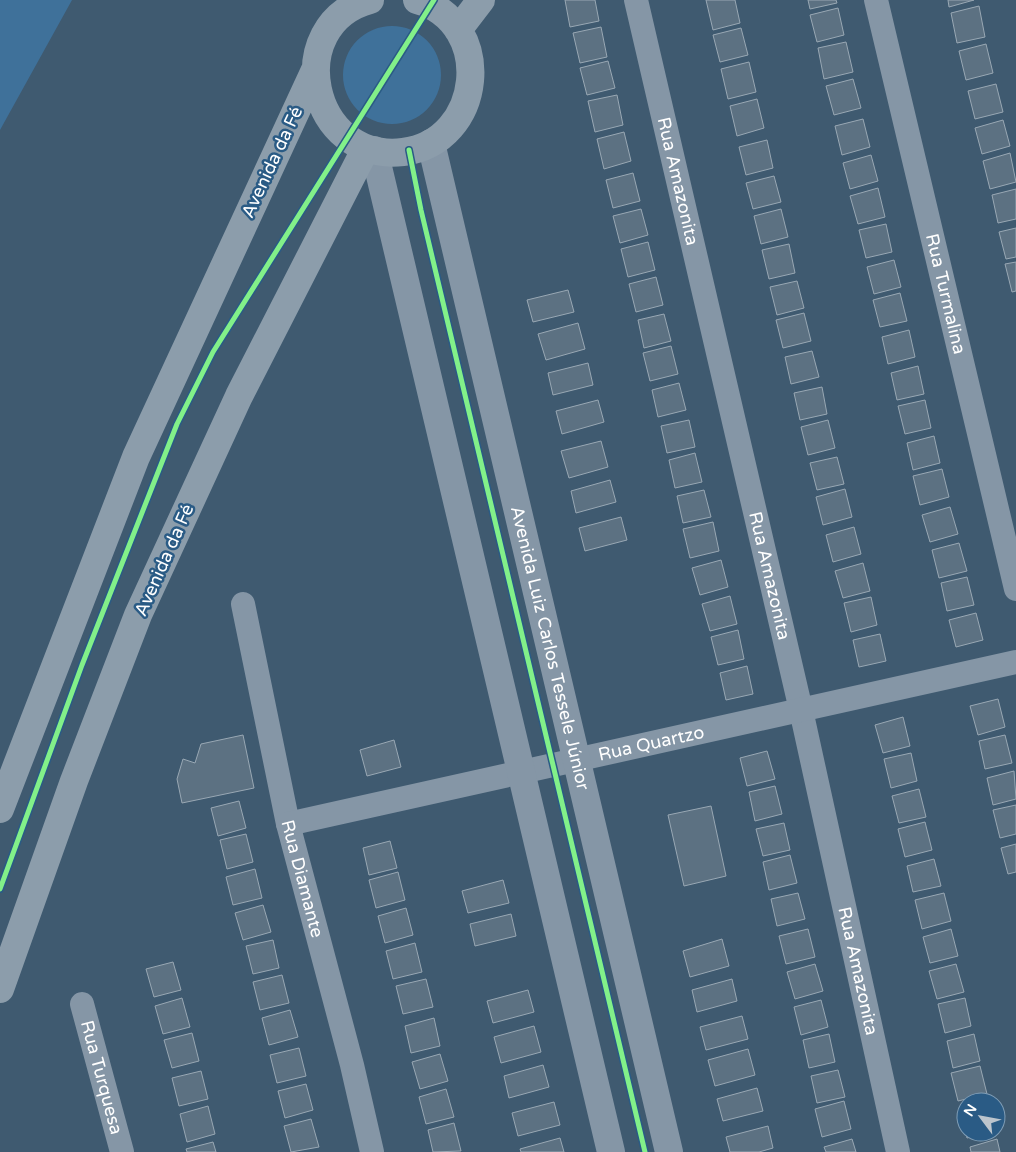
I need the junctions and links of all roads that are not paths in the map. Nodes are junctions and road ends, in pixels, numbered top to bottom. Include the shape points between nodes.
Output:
1 (417, 0) edge
2 (481, 0) edge
3 (636, 0) edge
4 (876, 0) edge
5 (366, 1) edge
6 (458, 30) junction
7 (315, 70) junction
8 (431, 143) junction
9 (370, 149) junction
10 (1016, 589) edge
11 (243, 604) dead end
12 (1016, 662) edge
13 (801, 710) junction
14 (578, 760) junction
15 (522, 772) junction
16 (0, 809) edge
17 (288, 824) junction
18 (0, 989) edge
19 (82, 1004) dead end
20 (122, 1152) edge
21 (372, 1152) edge
22 (611, 1152) edge
23 (669, 1152) edge
24 (898, 1152) edge

1 - 6 main road via 444,14
2 - 6 main road
3 - 13 street, Rua Amazonita
4 - 10 street, Rua Turmalina
5 - 7 main road via 344,13 329,29 319,49
6 - 8 main road via 468,49 472,71 469,92 461,112 448,130
7 - 9 main road via 323,109 334,125 348,138
7 - 16 main road, Avenida da Fé via 136,457
8 - 9 main road via 403,152
8 - 14 street, Avenida Luiz Carlos Tessele Júnior
9 - 15 street
9 - 18 main road, Avenida da Fé via 239,396 138,615 74,781
11 - 17 street, Rua Diamante
12 - 13 street, Rua Quartzo
13 - 14 street, Rua Quartzo
13 - 24 street, Rua Amazonita
14 - 15 street, Rua Quartzo
14 - 23 street, Avenida Luiz Carlos Tessele Júnior
15 - 17 street, Rua Quartzo
15 - 22 street
17 - 21 street, Rua Diamante
19 - 20 street, Rua Turquesa

